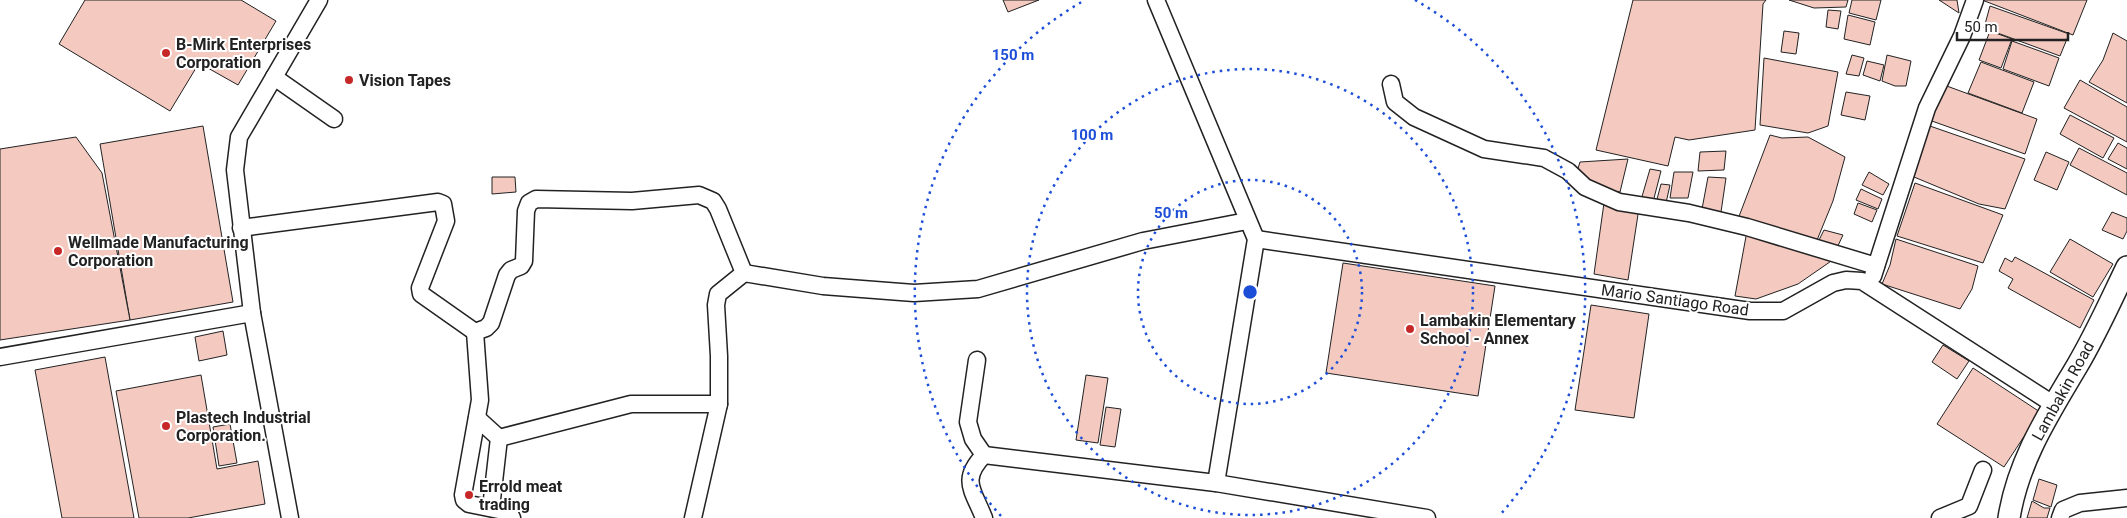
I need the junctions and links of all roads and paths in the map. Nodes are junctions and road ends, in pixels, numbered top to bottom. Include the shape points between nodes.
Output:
1 (319, 0) edge
2 (1156, 0) edge
3 (1974, 0) edge
4 (274, 77) junction
5 (1390, 84) dead end
6 (334, 119) dead end
7 (1247, 222) junction
8 (241, 228) junction
9 (1256, 240) junction
10 (1876, 266) junction
11 (2127, 267) edge
12 (744, 273) junction
13 (1870, 285) junction
14 (252, 313) junction
15 (475, 332) junction
16 (0, 357) edge
17 (977, 360) dead end
18 (719, 404) junction
19 (2053, 404) junction
20 (476, 418) junction
21 (499, 438) junction
22 (984, 455) junction
23 (1983, 470) dead end
24 (1216, 484) junction
25 (2127, 498) edge
26 (491, 508) junction
27 (290, 518) edge
28 (512, 518) edge
29 (692, 518) edge
30 (984, 518) edge
31 (1427, 518) edge
32 (1940, 518) edge
33 (2009, 518) edge
34 (2060, 518) edge

1 - 4 street
2 - 7 street
3 - 10 street via 1962,36 1927,108
4 - 6 street
4 - 8 street via 250,115 238,145 235,170
5 - 10 street via 1395,102 1414,117 1484,148 1544,158 1568,171 1585,187 1619,202 1689,213 1747,227
7 - 9 street
7 - 12 street via 1143,241 978,289 914,293 823,286
8 - 14 street
8 - 15 street via 438,202 443,204 446,221 420,288 421,294
9 - 13 street, Mario Santiago Road via 1750,311 1782,311 1833,283 1846,280 1854,279
9 - 24 street
10 - 13 street
11 - 19 main road, Lambakin Road via 2099,327
12 - 15 street via 718,210 708,198 681,195 632,201 536,199 529,203 526,211 524,261 507,275 491,323
12 - 18 street via 718,294
13 - 19 street, Mario Santiago Road
14 - 16 street
14 - 27 street
15 - 20 street via 480,400
17 - 22 street via 968,422 973,439
18 - 21 street via 631,404
18 - 29 street
19 - 33 main road, Lambakin Road via 2016,483
20 - 21 street
20 - 26 street via 463,495 469,504
21 - 26 street
22 - 24 street
22 - 30 street via 972,467 968,480
23 - 32 street via 1969,506
24 - 31 street
25 - 34 street via 2080,503 2063,510
26 - 28 street via 509,512

